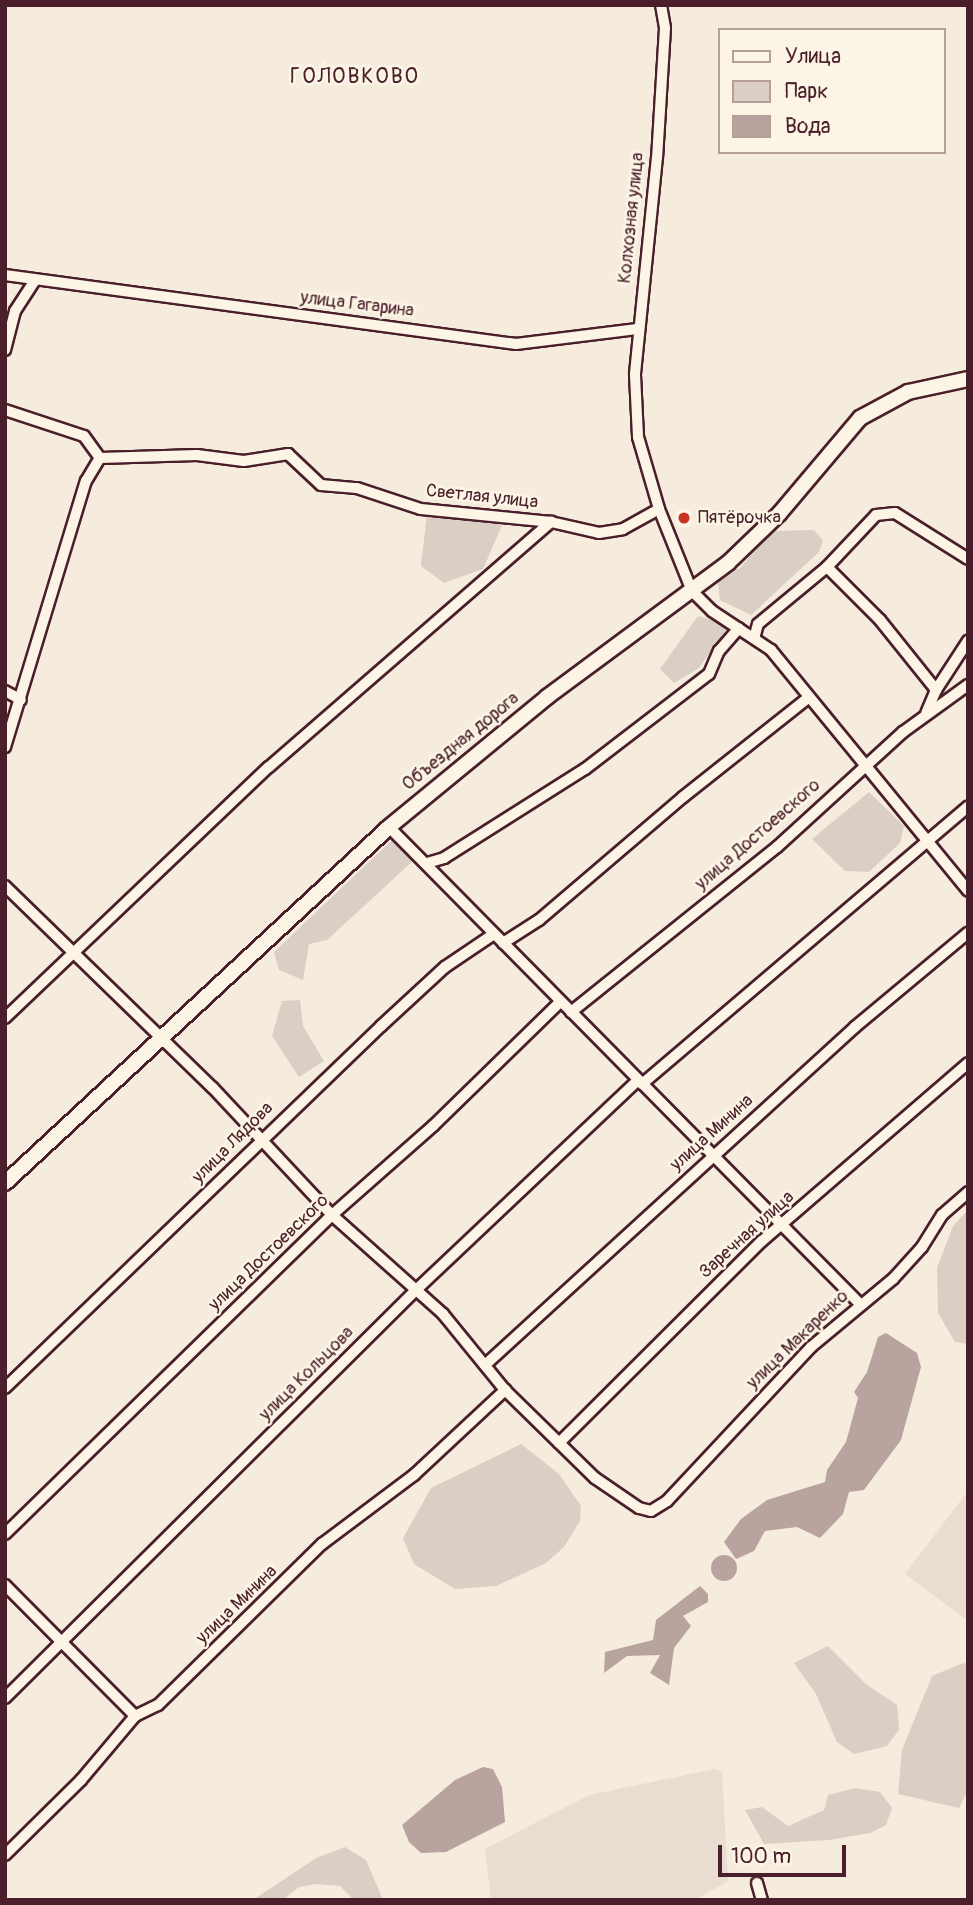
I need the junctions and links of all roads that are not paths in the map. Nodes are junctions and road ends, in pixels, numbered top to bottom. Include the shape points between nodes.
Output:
1 (661, 5) edge
2 (5, 275) edge
3 (35, 280) junction
4 (637, 329) junction
5 (5, 349) edge
6 (968, 379) edge
7 (5, 410) edge
8 (100, 458) junction
9 (659, 509) junction
10 (551, 522) junction
11 (968, 559) edge
12 (827, 567) junction
13 (692, 591) junction
14 (739, 628) junction
15 (755, 635) junction
16 (968, 641) edge
17 (968, 685) edge
18 (936, 690) junction
19 (5, 691) edge
20 (808, 698) junction
21 (21, 700) junction
22 (926, 713) junction
23 (5, 747) edge
24 (865, 764) junction
25 (968, 807) edge
26 (389, 827) junction
27 (928, 841) junction
28 (427, 863) junction
29 (5, 886) edge
30 (968, 891) edge
31 (968, 933) edge
32 (494, 934) junction
33 (503, 943) junction
34 (71, 954) junction
35 (560, 1002) junction
36 (571, 1012) junction
37 (5, 1018) edge
38 (162, 1039) junction
39 (968, 1063) edge
40 (640, 1082) junction
41 (261, 1139) junction
42 (712, 1156) junction
43 (5, 1183) edge
44 (968, 1192) edge
45 (332, 1215) junction
46 (782, 1226) junction
47 (415, 1291) junction
48 (860, 1304) junction
49 (485, 1365) junction
50 (5, 1388) edge
51 (505, 1390) junction
52 (559, 1443) junction
53 (5, 1534) edge
54 (5, 1585) edge
55 (63, 1643) junction
56 (5, 1698) edge
57 (135, 1716) junction
58 (5, 1855) edge
59 (757, 1883) dead end
60 (762, 1900) edge

1 - 4 street, Колхозная улица via 665,28 656,157
2 - 3 street, улица Гагарина
3 - 4 street, улица Гагарина via 516,344
3 - 5 street via 15,311
4 - 9 street, Колхозная улица via 638,437
6 - 13 main road, Объездная дорога via 908,392 860,418 760,534
7 - 8 street via 84,436
8 - 10 street, Светлая улица via 197,455 244,461 288,454 321,485 357,488 421,509
8 - 21 street via 86,481
9 - 10 street, Светлая улица via 611,533
9 - 13 street, Колхозная улица
10 - 34 street via 269,767
11 - 12 street via 895,513 876,515
12 - 15 street via 758,624
12 - 18 street via 880,620
13 - 14 street
13 - 26 main road, Объездная дорога via 547,697
14 - 15 street
14 - 28 street via 719,651 709,674 612,748 444,858
15 - 20 street
16 - 18 street
17 - 22 street, улица Достоевского
18 - 22 street
19 - 21 street
20 - 24 street
20 - 33 street via 692,789 539,920
21 - 23 street
22 - 24 street, улица Достоевского
24 - 27 street
24 - 36 street, улица Достоевского via 777,847
25 - 27 street, улица Кольцова
26 - 28 street
26 - 38 main road, Объездная дорога
27 - 30 street
27 - 40 street, улица Кольцова
28 - 32 street
29 - 34 street
31 - 42 street, улица Минина
32 - 33 street
32 - 41 street, улица Лядова via 445,967
33 - 35 street
34 - 37 street
34 - 38 street
35 - 36 street
35 - 45 street, улица Достоевского via 433,1126
36 - 40 street
38 - 41 street
38 - 43 main road, Объездная дорога
39 - 46 street, Заречная улица
40 - 42 street
40 - 47 street, улица Кольцова
41 - 45 street
41 - 50 street, улица Лядова
42 - 46 street
42 - 49 street, улица Минина
44 - 48 street, улица Макаренко via 942,1214 922,1247 893,1279
45 - 47 street
45 - 53 street, улица Достоевского
46 - 48 street
46 - 52 street, Заречная улица
47 - 49 street via 443,1314
47 - 55 street, улица Кольцова
48 - 52 street, улица Макаренко via 772,1386 667,1501 650,1511 619,1497
49 - 51 street
51 - 52 street
51 - 57 street, улица Минина via 414,1475 322,1544 158,1705
54 - 55 street
55 - 56 street, улица Кольцова
55 - 57 street
57 - 58 street, улица Минина via 81,1780
59 - 60 street

